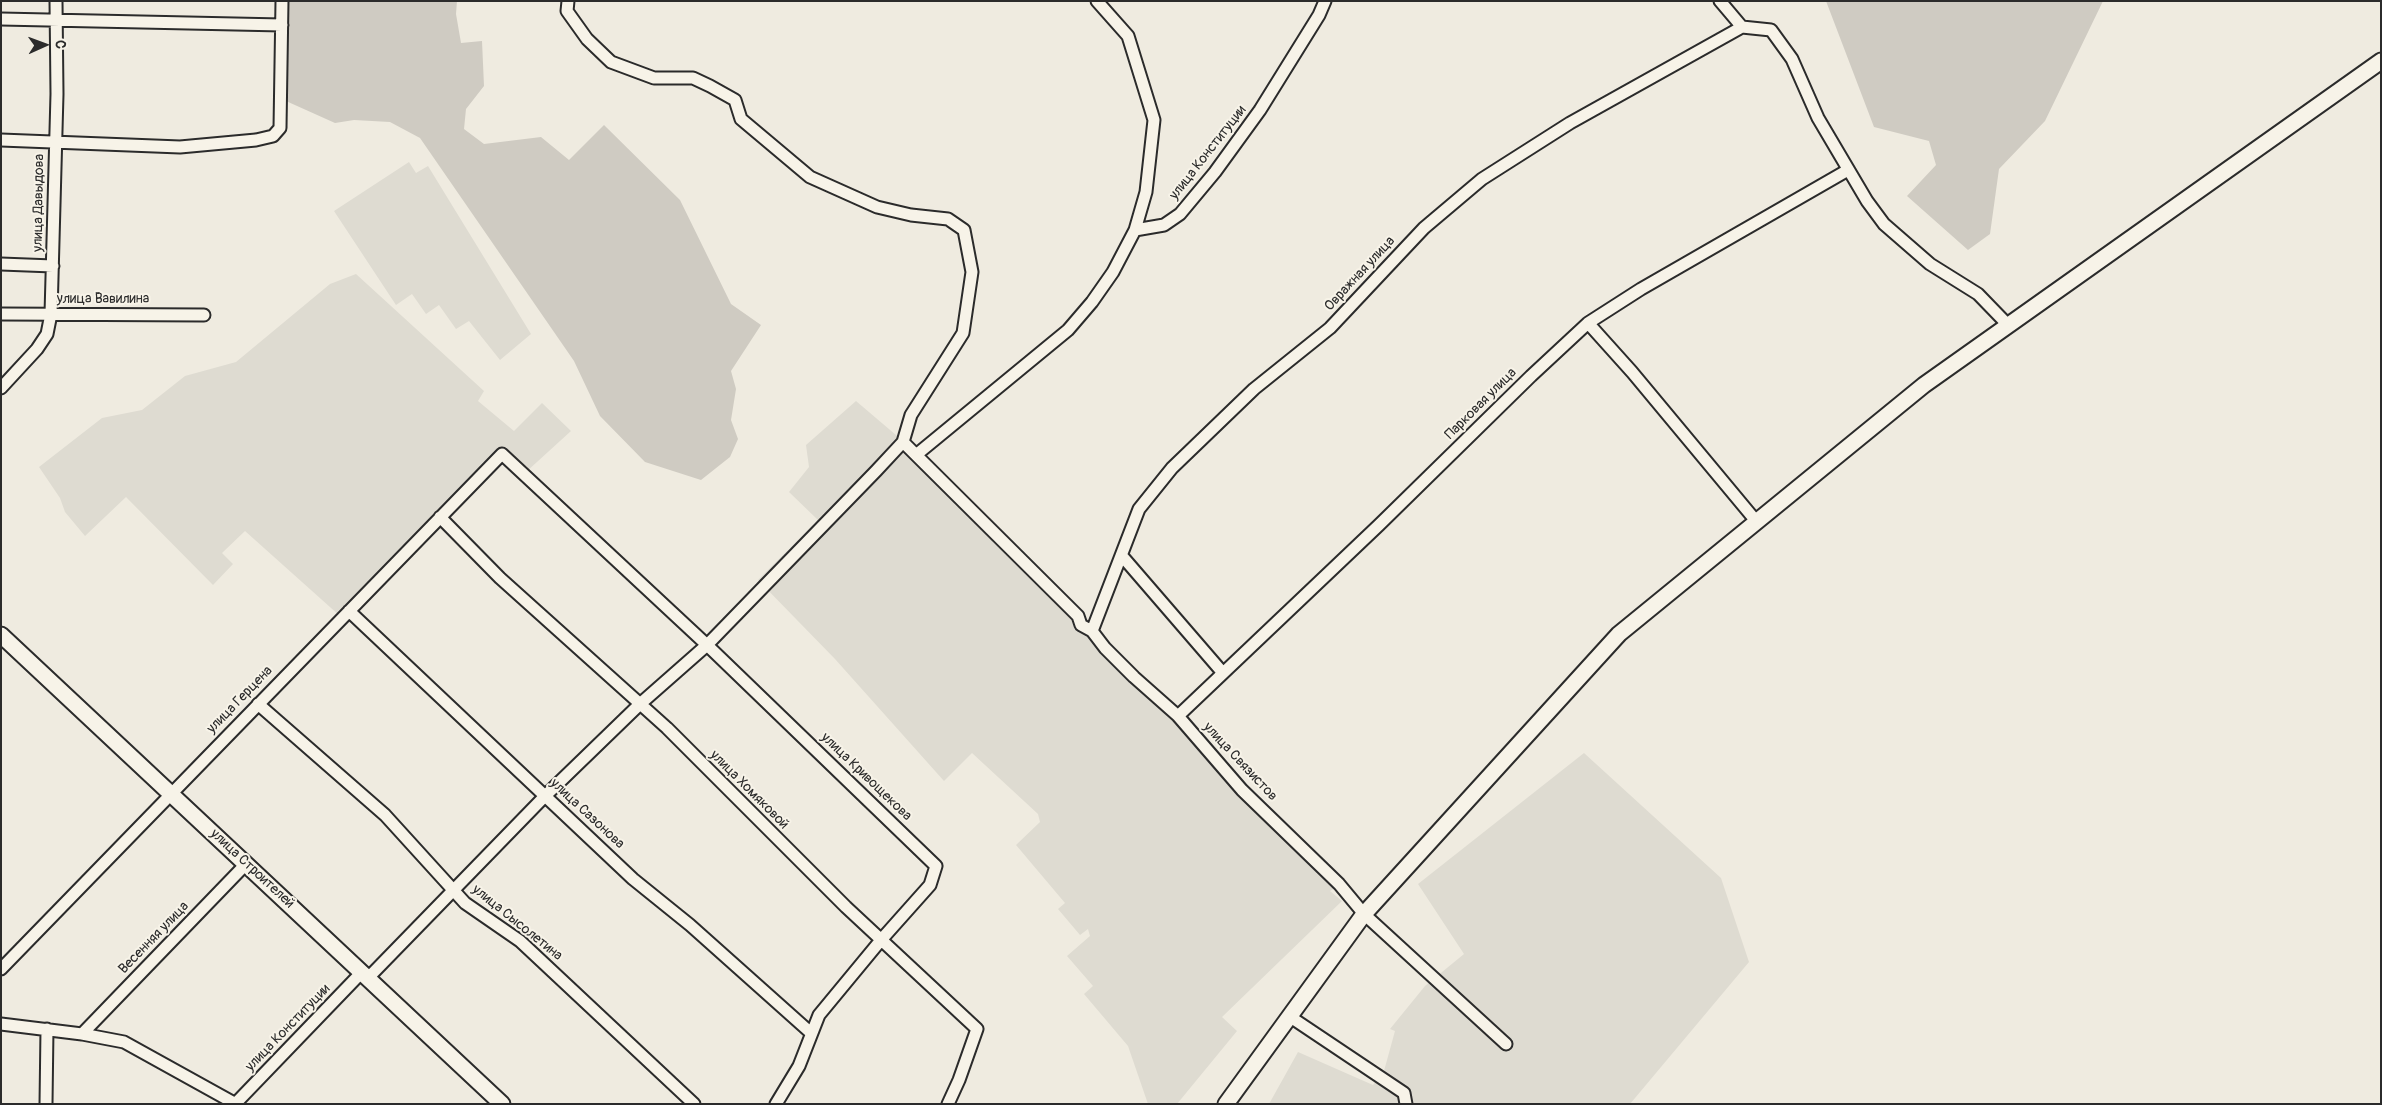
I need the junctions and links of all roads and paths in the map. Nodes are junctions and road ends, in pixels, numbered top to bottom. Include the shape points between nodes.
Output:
1 (56, 1) edge
2 (282, 1) edge
3 (568, 1) edge
4 (1097, 1) edge
5 (1325, 1) edge
6 (1720, 1) edge
7 (1, 19) edge
8 (56, 19) junction
9 (282, 25) junction
10 (1742, 27) junction
11 (2381, 61) edge
12 (1, 140) edge
13 (56, 141) junction
14 (1848, 170) junction
15 (1135, 230) junction
16 (1, 264) edge
17 (52, 266) junction
18 (1, 314) edge
19 (51, 314) junction
20 (204, 314) dead end
21 (1588, 323) junction
22 (2008, 325) junction
23 (1, 388) edge
24 (903, 442) junction
25 (916, 455) junction
26 (440, 517) junction
27 (1756, 521) junction
28 (1122, 556) junction
29 (349, 611) junction
30 (1092, 631) junction
31 (1, 635) edge
32 (707, 645) junction
33 (1223, 673) junction
34 (258, 704) junction
35 (640, 704) junction
36 (1178, 716) junction
37 (171, 793) junction
38 (546, 796) junction
39 (246, 864) junction
40 (454, 891) junction
41 (1364, 914) junction
42 (881, 940) junction
43 (1, 969) edge
44 (365, 975) junction
45 (1289, 1016) junction
46 (1, 1024) edge
47 (47, 1029) junction
48 (811, 1033) junction
49 (82, 1034) junction
50 (1506, 1044) dead end
51 (46, 1104) edge
52 (236, 1104) edge
53 (502, 1104) edge
54 (694, 1104) edge
55 (776, 1104) edge
56 (948, 1104) edge
57 (1226, 1104) edge
58 (1406, 1104) edge

1 - 8 street, улица Давыдова
2 - 9 street
3 - 24 street via 567,12 611,62 654,78 693,78 710,86 735,100 741,119 810,177 877,207 948,219 964,230 972,272 963,333 911,415
4 - 15 street via 1128,36 1154,120 1146,192
5 - 15 street, улица Конституции via 1260,110 1215,172 1180,214 1164,225
6 - 10 street
7 - 8 street
8 - 9 street
8 - 13 street, улица Давыдова
9 - 13 street via 280,128 273,136 180,147
10 - 14 street via 1771,30 1792,59 1818,118
10 - 28 street, Овражная улица via 1570,123 1482,179 1424,228 1330,328 1254,389 1172,468 1139,509
11 - 22 main road
12 - 13 street
13 - 17 street, улица Давыдова
14 - 21 street, Парковая улица
14 - 22 street via 1884,224 1930,264 1978,294
15 - 25 street via 1113,272 1068,330
16 - 17 street
17 - 19 street, улица Давыдова
18 - 19 street, улица Вавилина
19 - 20 street, улица Вавилина
19 - 23 street, улица Давыдова via 46,334 37,349
21 - 27 street
21 - 33 street, Парковая улица
22 - 27 main road via 1924,385
24 - 25 street, улица Связистов
24 - 32 street, улица Конституции
25 - 30 street, улица Связистов via 1078,616 1081,624
26 - 29 street, улица Герцена
26 - 32 street, улица Герцена via 502,454
26 - 35 street, улица Хомяковой via 500,578
27 - 41 main road via 1619,634
28 - 30 street, Овражная улица
28 - 33 street
29 - 34 street, улица Герцена
29 - 38 street, улица Сазонова
30 - 36 street, улица Связистов via 1134,677
31 - 37 main road, улица Строителей
32 - 35 street, улица Конституции
32 - 42 street, улица Кривощекова via 936,866 930,885
33 - 36 street, Парковая улица
34 - 37 street, улица Герцена
34 - 40 street, улица Сысолетина via 385,815
35 - 38 street, улица Конституции
35 - 42 street, улица Хомяковой
36 - 41 street, улица Связистов via 1242,790 1339,884
37 - 39 main road, улица Строителей
37 - 43 street, улица Герцена
38 - 40 street, улица Конституции
38 - 48 street, улица Сазонова via 633,879 690,925
39 - 44 main road, улица Строителей
39 - 49 street, Весенняя улица
40 - 44 street, улица Конституции
40 - 54 street, улица Сысолетина via 465,903 520,941
41 - 45 main road
41 - 50 street, улица Связистов
42 - 48 street via 819,1014
42 - 56 street, улица Хомяковой via 977,1029
44 - 52 street, улица Конституции
44 - 53 main road, улица Строителей
45 - 57 main road
45 - 58 street via 1404,1093
46 - 47 street
47 - 49 street
47 - 51 street
48 - 55 street via 799,1066
49 - 52 street via 124,1042

